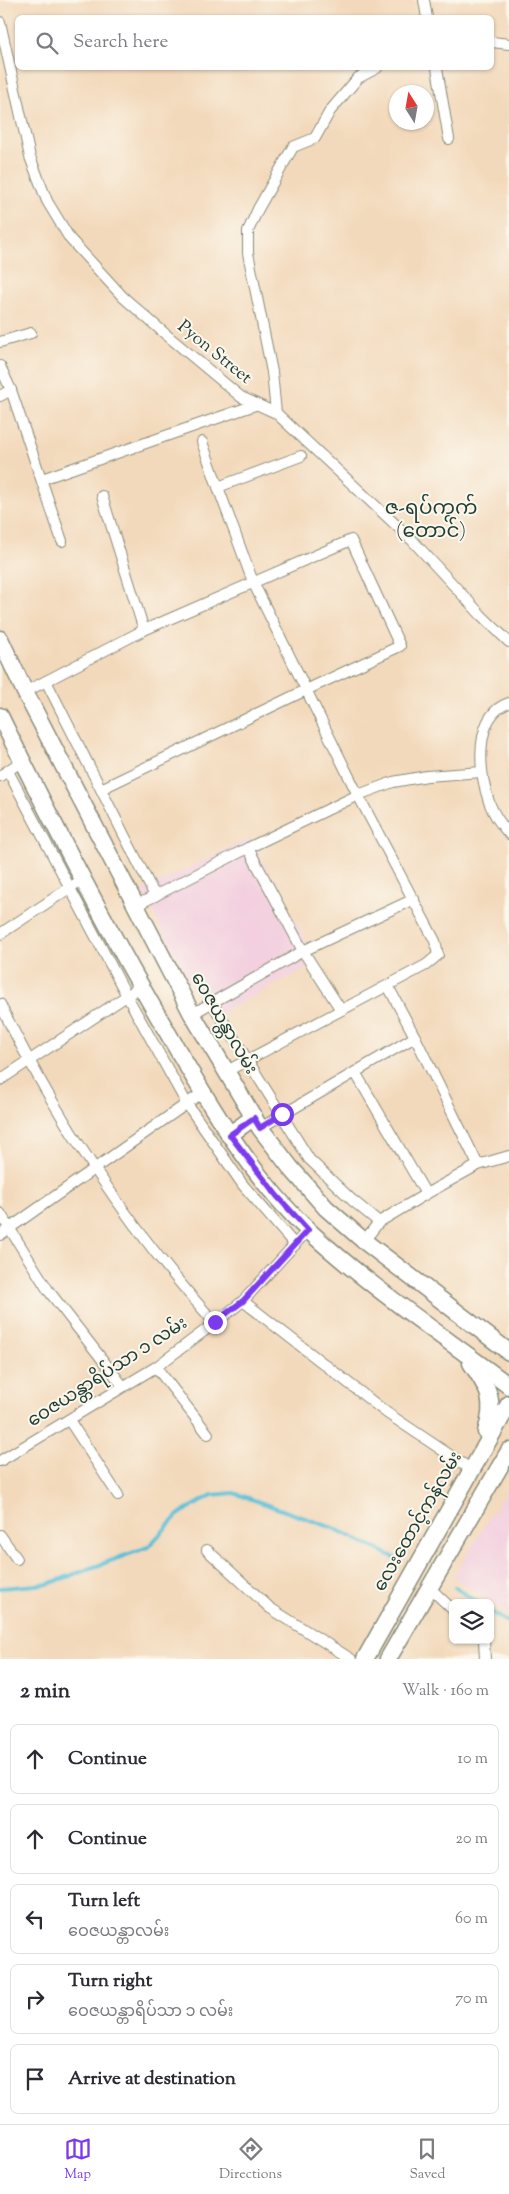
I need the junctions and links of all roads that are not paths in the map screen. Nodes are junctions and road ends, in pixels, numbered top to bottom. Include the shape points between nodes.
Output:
1 (424, 0) edge
2 (426, 15) edge
3 (0, 22) edge
4 (494, 42) edge
5 (509, 44) edge
6 (373, 70) edge
7 (437, 70) edge
8 (449, 139) dead end
9 (31, 333) dead end
10 (0, 342) edge
11 (0, 366) edge
12 (11, 390) junction
13 (0, 396) edge
14 (254, 405) junction
15 (276, 413) junction
16 (202, 442) dead end
17 (301, 456) dead end
18 (42, 479) junction
19 (218, 487) junction
20 (102, 496) dead end
21 (62, 541) dead end
22 (253, 582) junction
23 (144, 630) junction
24 (0, 639) edge
25 (509, 642) edge
26 (46, 681) junction
27 (306, 690) junction
28 (25, 692) junction
29 (509, 703) edge
30 (0, 716) edge
31 (22, 761) junction
32 (482, 772) junction
33 (4, 774) edge
34 (101, 789) junction
35 (358, 795) junction
36 (509, 834) edge
37 (248, 848) junction
38 (77, 883) junction
39 (155, 896) junction
40 (414, 899) junction
41 (135, 906) junction
42 (0, 934) edge
43 (303, 951) junction
44 (388, 986) junction
45 (134, 991) junction
46 (212, 1003) junction
47 (0, 1004) edge
48 (341, 1010) junction
49 (192, 1014) junction
50 (415, 1037) junction
51 (249, 1060) junction
52 (28, 1062) junction
53 (227, 1071) junction
54 (355, 1072) junction
55 (0, 1080) edge
56 (202, 1093) junction
57 (186, 1104) junction
58 (282, 1114) junction
59 (257, 1123) junction
60 (230, 1135) junction
61 (509, 1156) edge
62 (478, 1165) junction
63 (94, 1168) junction
64 (426, 1194) junction
65 (0, 1213) edge
66 (379, 1222) junction
67 (10, 1228) junction
68 (308, 1230) junction
69 (0, 1235) edge
70 (364, 1241) junction
71 (295, 1245) junction
72 (243, 1301) junction
73 (215, 1322) junction
74 (482, 1333) junction
75 (509, 1338) edge
76 (465, 1352) junction
77 (509, 1352) edge
78 (156, 1367) junction
79 (123, 1386) junction
80 (509, 1386) edge
81 (509, 1404) edge
82 (69, 1420) junction
83 (208, 1434) dead end
84 (507, 1456) edge
85 (1, 1459) edge
86 (475, 1464) junction
87 (118, 1495) dead end
88 (0, 1535) edge
89 (207, 1550) dead end
90 (17, 1559) dead end
91 (430, 1588) junction
92 (449, 1606) edge
93 (484, 1644) edge
94 (351, 1659) edge
95 (365, 1659) edge
96 (388, 1659) edge
97 (485, 1659) edge

1 - 2 street
3 - 14 street, Pyon Street via 30,157 47,201 70,239 123,297
4 - 5 street
6 - 15 street via 358,78 330,111 315,138 293,147 248,230 248,253 272,372
7 - 8 street
9 - 10 street
11 - 12 street
12 - 13 street
12 - 18 street
14 - 15 street, Pyon Street
14 - 18 street
15 - 25 street, Pyon Street via 412,540
16 - 19 street
17 - 19 street
18 - 21 street
19 - 22 street
20 - 23 street
22 - 23 street
22 - 27 street
22 - 27 street via 351,540 400,646
23 - 26 street
24 - 28 main road, ဝေဇယန္တာလမ်း
26 - 28 street
26 - 34 street
27 - 34 street
27 - 35 street
28 - 41 main road, ဝေဇယန္တာလမ်း
29 - 32 street via 491,714 481,745
30 - 31 main road
31 - 33 street
31 - 38 main road
32 - 35 street via 393,782
32 - 36 street via 489,803
33 - 38 street
34 - 39 street
35 - 37 street
35 - 40 street
37 - 39 street
37 - 43 street
38 - 42 street
38 - 45 main road
39 - 41 street
40 - 43 street
40 - 44 street via 435,941 438,955
41 - 49 main road, ဝေဇယန္တာလမ်း
43 - 46 street
43 - 48 street
44 - 48 street
44 - 50 street
45 - 52 street
45 - 56 main road
45 - 57 street
46 - 49 street
46 - 51 street
47 - 52 street
48 - 51 street
49 - 53 main road, ဝေဇယန္တာလမ်း
50 - 54 street
50 - 62 street
51 - 53 street
51 - 58 street
52 - 55 street
52 - 63 street
53 - 59 main road, ဝေဇယန္တာလမ်း
54 - 58 street
54 - 64 street
56 - 57 street
56 - 60 main road
57 - 63 street
57 - 71 street via 243,1185
58 - 59 street
58 - 66 street via 309,1159
59 - 60 main road
59 - 70 main road, ဝေဇယန္တာလမ်း via 290,1168 326,1208
60 - 68 main road
61 - 62 street
62 - 64 street
63 - 67 street
63 - 73 street via 165,1265
64 - 66 street
65 - 67 street
66 - 70 street
67 - 69 street
67 - 79 street via 48,1290
68 - 71 street, ဝေဇယန္တာရိပ်သာ ၁ လမ်း
68 - 76 main road
70 - 74 main road, ဝေဇယန္တာလမ်း
71 - 72 street, ဝေဇယန္တာရိပ်သာ ၁ လမ်း
72 - 73 street, ဝေဇယန္တာရိပ်သာ ၁ လမ်း
72 - 86 street via 388,1413
73 - 78 street, ဝေဇယန္တာရိပ်သာ ၁ လမ်း
74 - 75 main road
74 - 77 main road, ဝေဇယန္တာလမ်း
76 - 80 main road
76 - 86 main road via 490,1396 492,1415
78 - 79 street, ဝေဇယန္တာရိပ်သာ ၁ လမ်း
78 - 83 street
79 - 82 street, ဝေဇယန္တာရိပ်သာ ၁ လမ်း
81 - 86 main road, လေးထောင့်ကန်လမ်း
82 - 85 street, ဝေဇယန္တာရိပ်သာ ၁ လမ်း
82 - 87 street
84 - 91 main road
86 - 95 main road, လေးထောင့်ကန်လမ်း
88 - 90 street
89 - 94 street via 270,1608
91 - 92 street
91 - 96 main road
93 - 97 street

